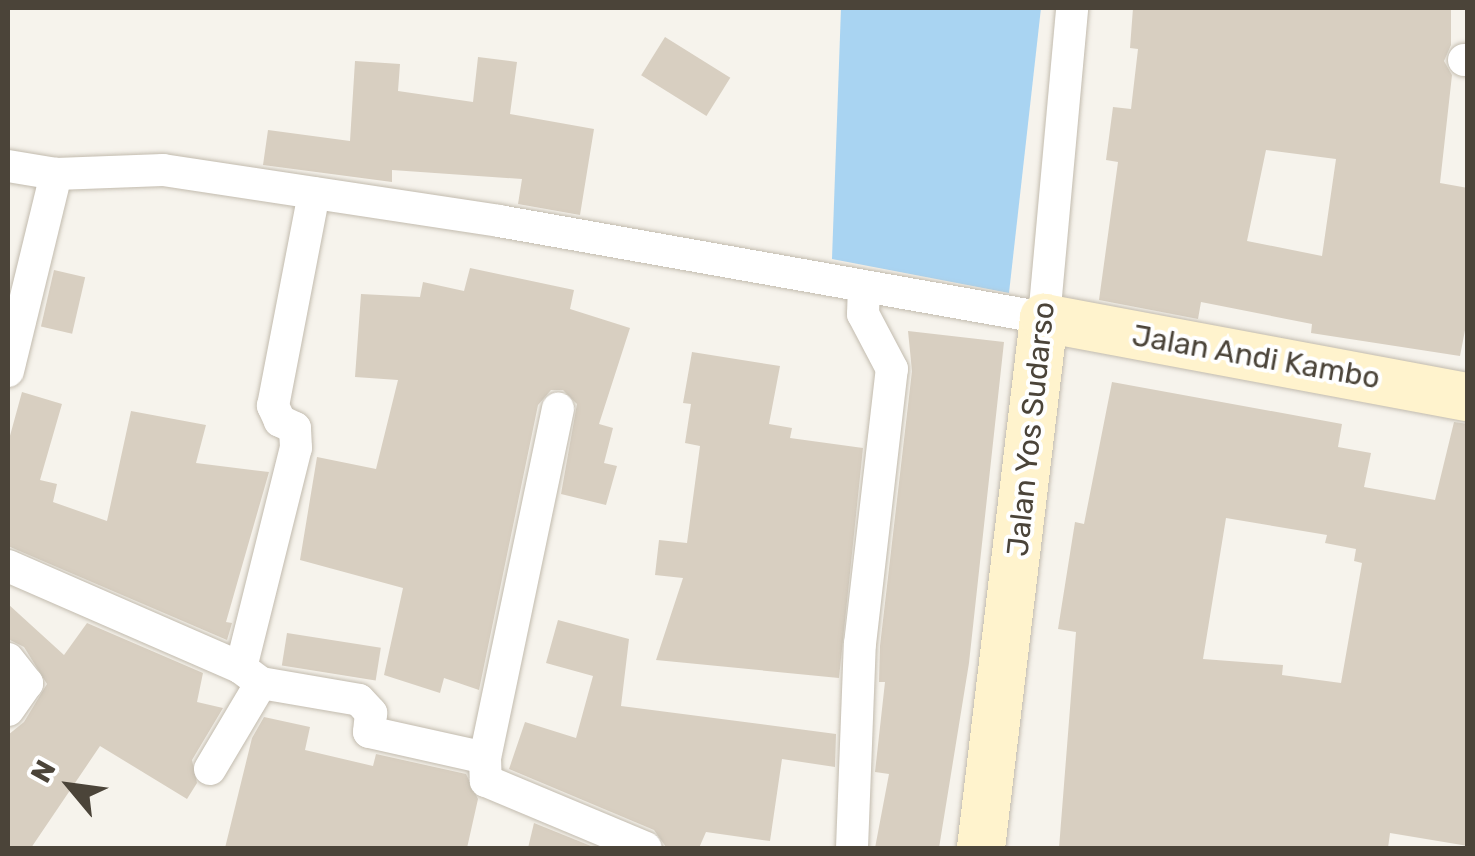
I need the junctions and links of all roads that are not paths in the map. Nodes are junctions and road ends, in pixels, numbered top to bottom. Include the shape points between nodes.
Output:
1 (1072, 8) edge
2 (8, 166) edge
3 (56, 174) junction
4 (314, 193) junction
5 (864, 288) junction
6 (1044, 318) junction
7 (8, 371) edge
8 (1468, 397) edge
9 (558, 409) dead end
10 (8, 566) edge
11 (8, 660) edge
12 (251, 676) junction
13 (8, 710) edge
14 (486, 758) junction
15 (210, 770) dead end
16 (646, 848) edge
17 (852, 848) edge
18 (981, 848) edge

1 - 6 street, Jalan Yos Sudarso
2 - 3 street
3 - 4 street via 164,170
3 - 7 street
4 - 5 street
4 - 12 street via 272,406 280,421 295,428 296,448
5 - 6 street
5 - 17 street via 863,314 892,369 860,644
6 - 8 street, Jalan Andi Kambo
6 - 18 street, Jalan Yos Sudarso
9 - 14 street
10 - 12 street
11 - 13 street via 27,683
12 - 14 street via 359,700 372,713 369,732
12 - 15 street
14 - 16 street via 486,781

